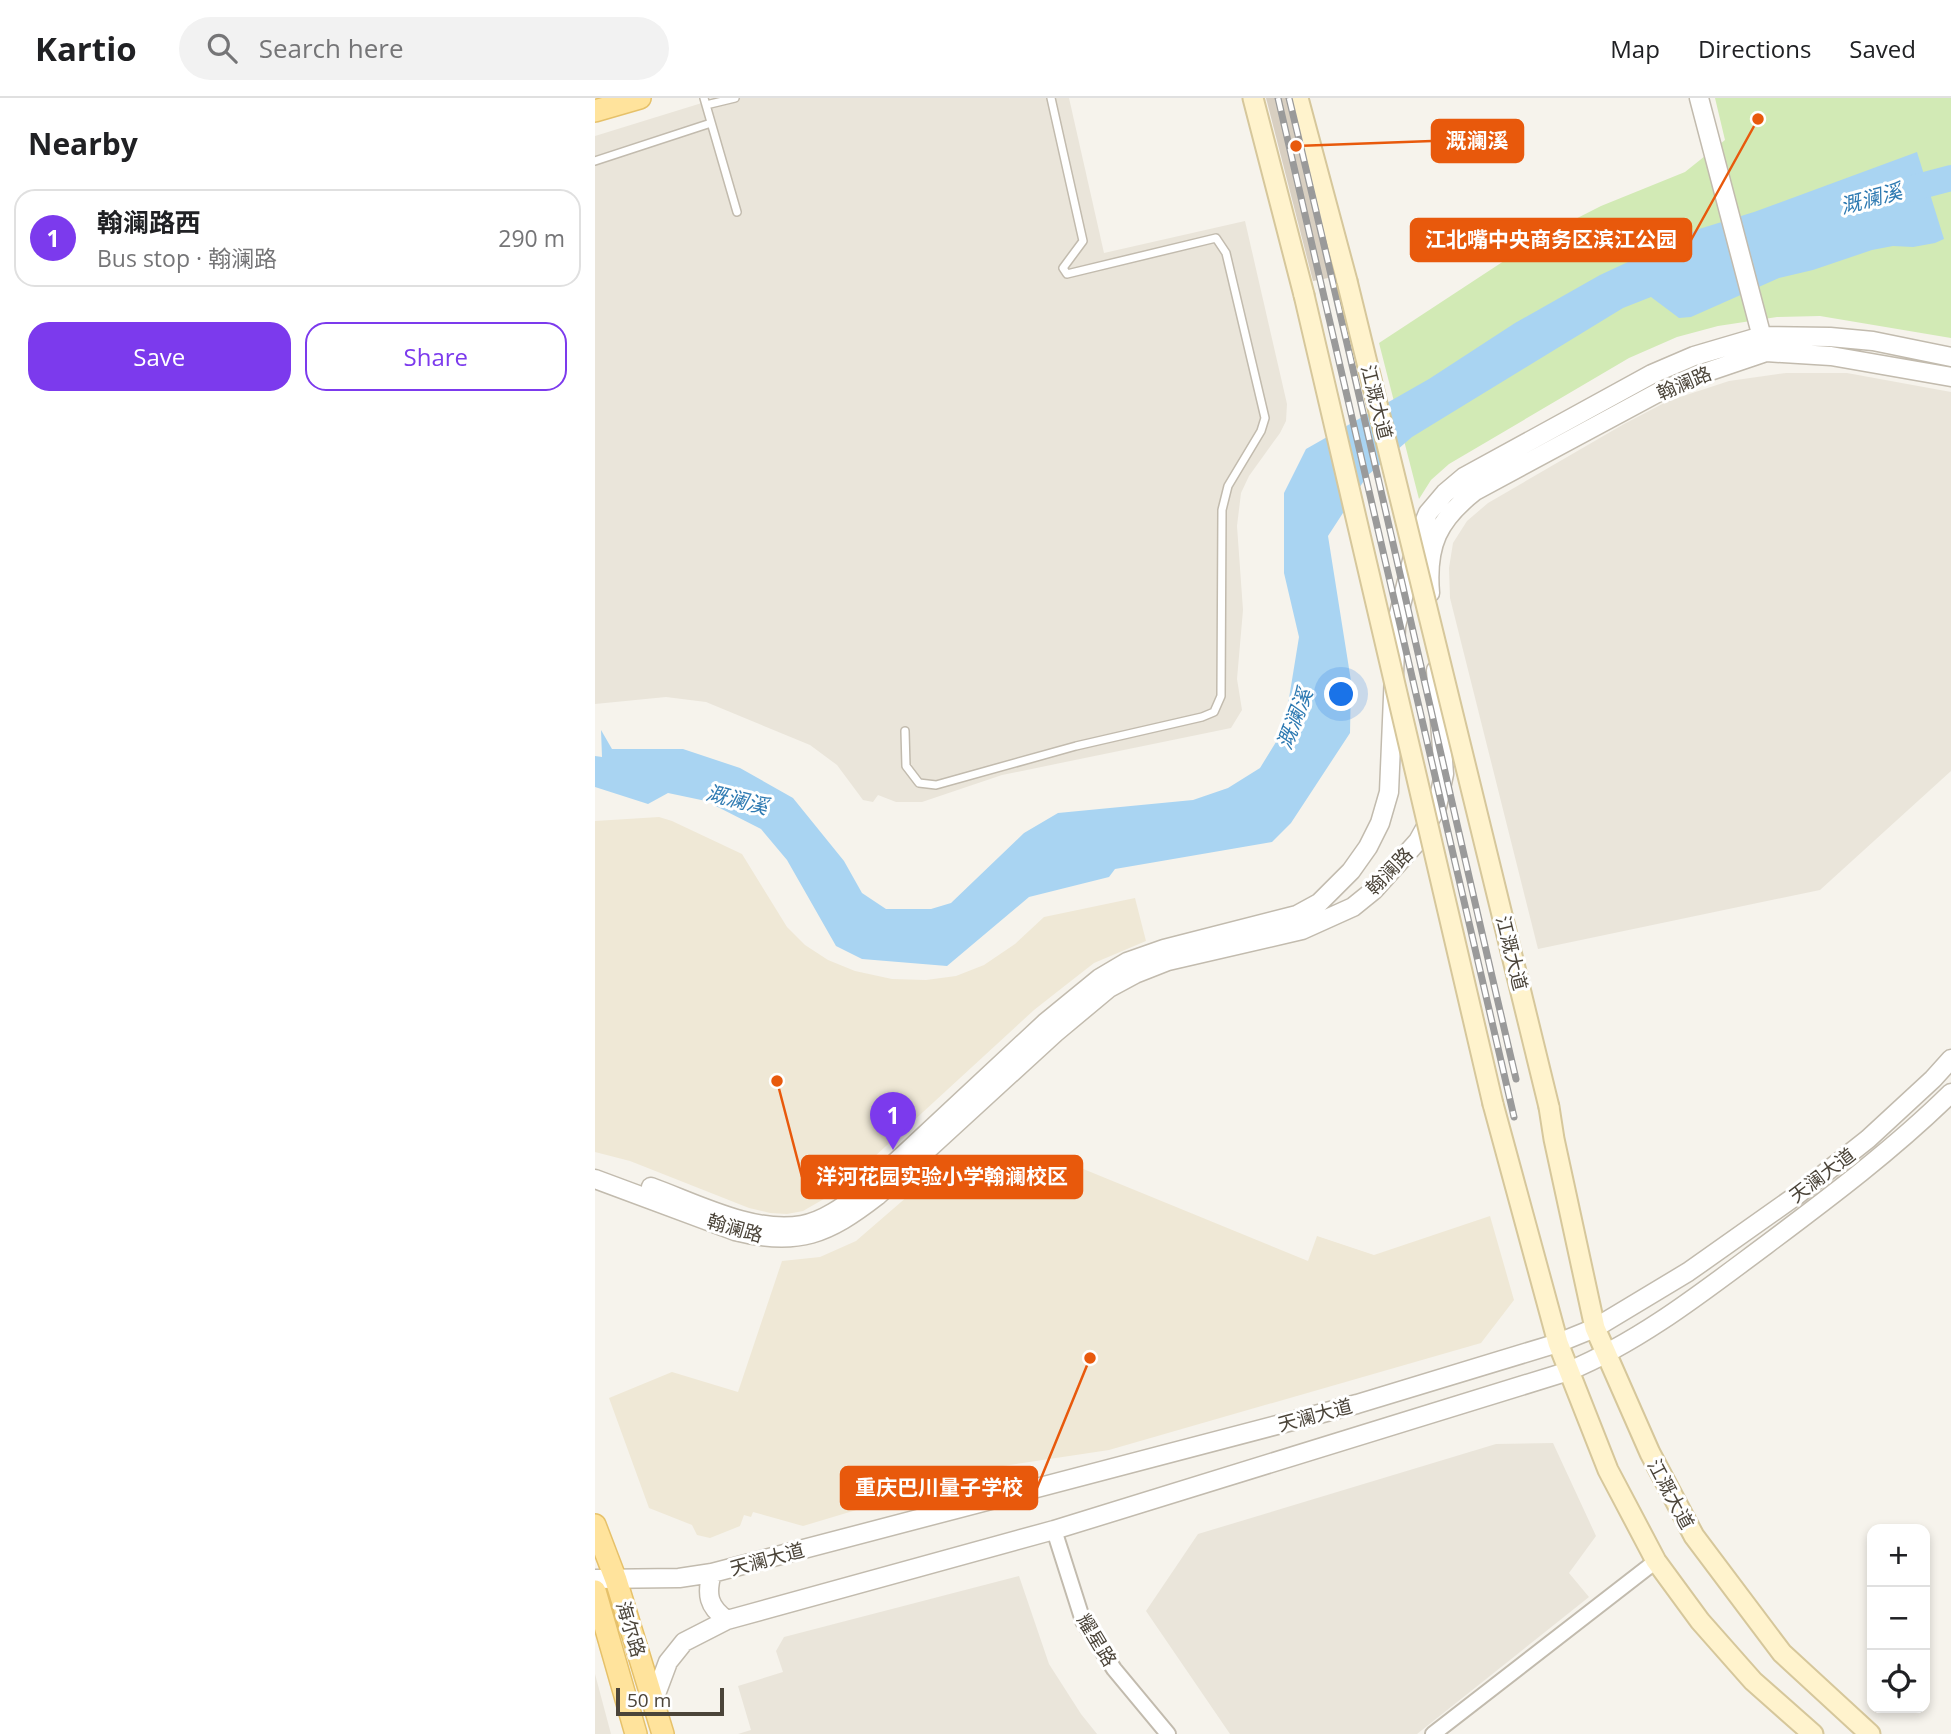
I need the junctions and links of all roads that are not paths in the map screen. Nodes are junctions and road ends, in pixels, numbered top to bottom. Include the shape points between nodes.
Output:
1 (640, 98) edge
2 (735, 98) edge
3 (1051, 98) edge
4 (1254, 98) edge
5 (1298, 98) edge
6 (1699, 98) edge
7 (705, 101) edge
8 (595, 111) edge
9 (711, 123) junction
10 (595, 161) edge
11 (737, 212) dead end
12 (1764, 344) junction
13 (1951, 357) edge
14 (1951, 377) edge
15 (905, 731) dead end
16 (1951, 1059) edge
17 (1951, 1093) edge
18 (595, 1170) edge
19 (595, 1179) edge
20 (1595, 1328) junction
21 (1558, 1343) junction
22 (1606, 1355) junction
23 (1569, 1371) junction
24 (595, 1525) edge
25 (1054, 1530) junction
26 (1656, 1561) junction
27 (712, 1573) junction
28 (605, 1579) edge
29 (595, 1591) edge
30 (727, 1620) junction
31 (653, 1702) junction
32 (636, 1734) edge
33 (663, 1734) edge
34 (1168, 1734) edge
35 (1433, 1734) edge
36 (1813, 1734) edge
37 (1870, 1734) edge

1 - 8 main road
2 - 7 lane
3 - 15 lane via 1083,241 1063,268 1067,274 1216,238 1226,253 1265,418 1228,486 1222,510 1221,696 1214,712 1202,717 936,785 919,783 906,766
4 - 21 main road, bridge via 1493,1104
5 - 20 main road, 江溉大道, bridge via 1549,1107
6 - 12 street
7 - 9 lane
9 - 10 lane
9 - 11 lane
12 - 13 street, 翰澜路 via 1830,337
12 - 14 street, 翰澜路
12 - 18 street, 翰澜路 via 1693,356 1652,374 1464,477 1428,513 1396,626 1389,792 1368,847 1319,903 1297,915 1164,949 1100,978 1045,1023 868,1188 804,1225 740,1220
12 - 19 street, 翰澜路 via 1647,399 1475,491 1443,521 1428,571 1444,774 1437,807 1419,841 1353,907 1302,930 1168,961 1109,988 877,1196 852,1215 806,1236 781,1240 736,1231
16 - 20 street, 天澜大道 via 1868,1139 1797,1195 1688,1272
17 - 22 street, 天澜大道 via 1815,1208 1698,1295
20 - 21 street, 天澜大道
20 - 22 main road, 江溉大道
21 - 23 main road
21 - 27 street, 天澜大道 via 1357,1404
22 - 23 street, 天澜大道
22 - 37 main road, 江溉大道 via 1694,1536 1782,1653
23 - 25 street, 天澜大道
23 - 26 main road via 1608,1470
24 - 28 main road, 海尔路
25 - 30 street, 天澜大道
25 - 34 street, 耀星路 via 1083,1621 1114,1669
26 - 35 street
26 - 36 main road via 1753,1681
27 - 28 street, 天澜大道
27 - 30 street via 709,1600
28 - 31 main road, 海尔路
29 - 32 main road, 海尔路
30 - 31 street, 天澜大道 via 684,1642 667,1662
31 - 33 main road, 海尔路

